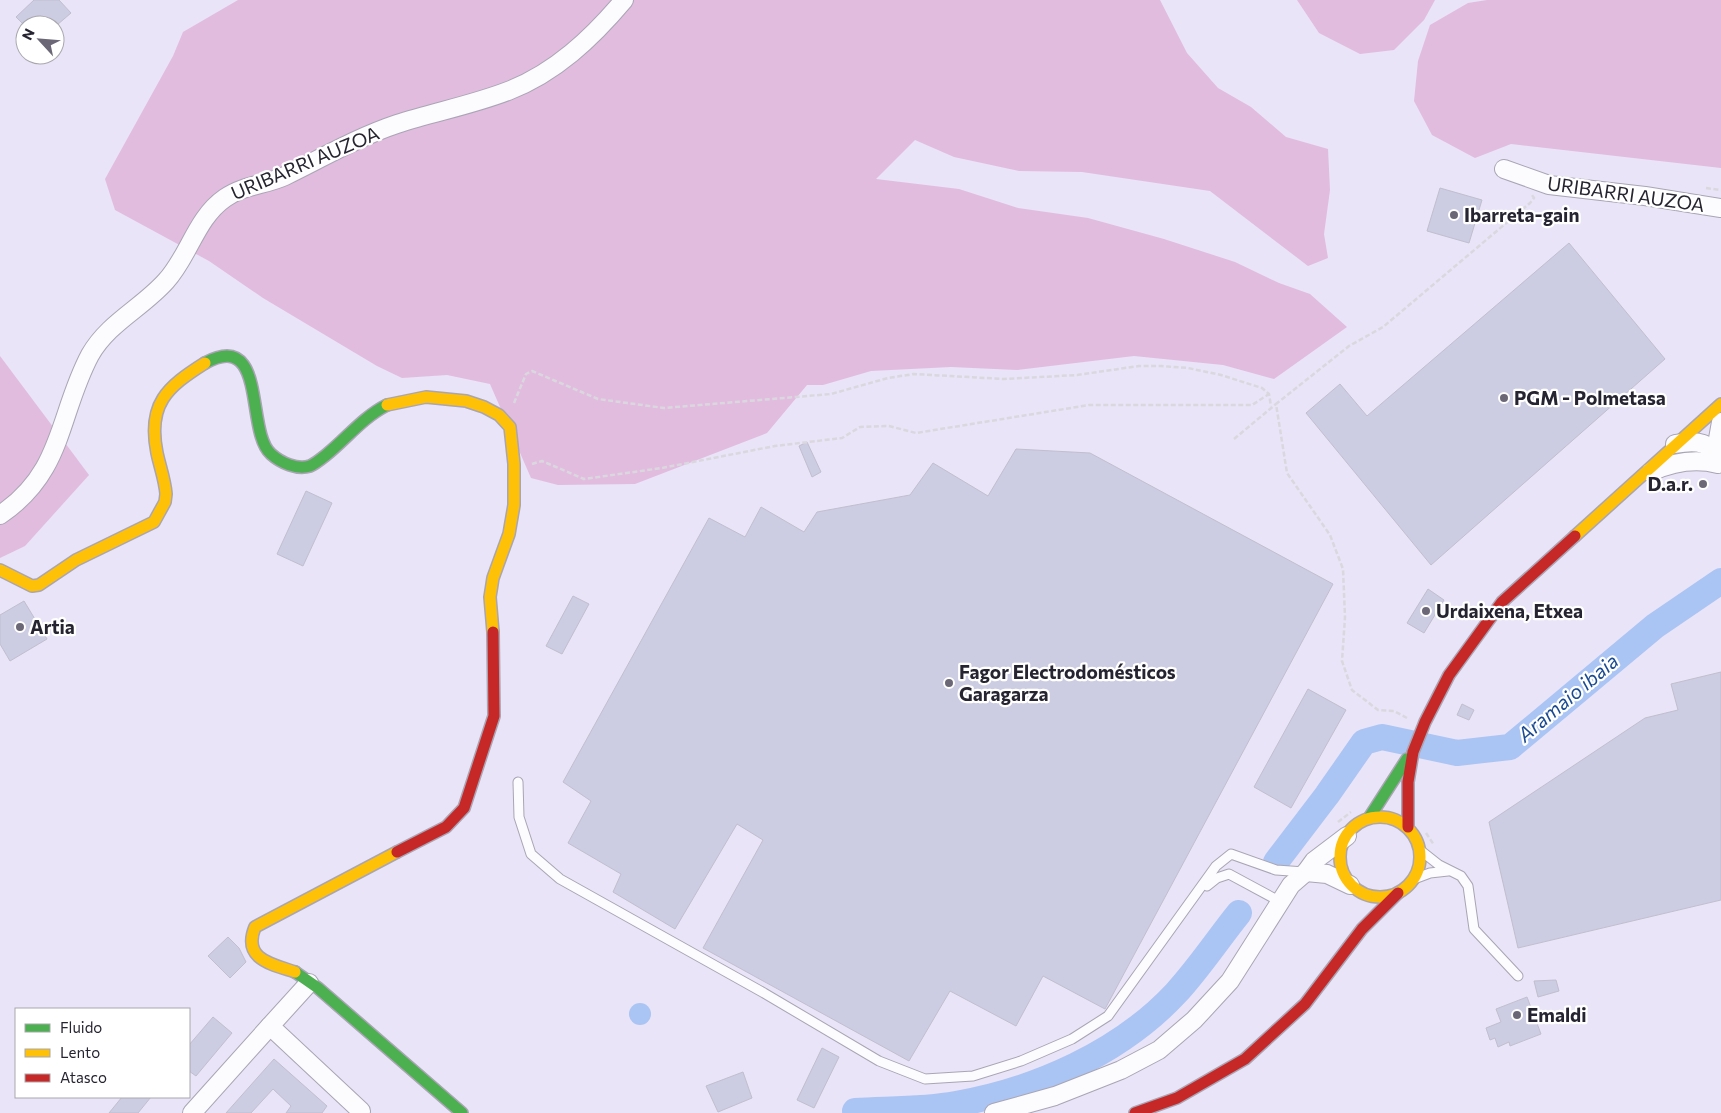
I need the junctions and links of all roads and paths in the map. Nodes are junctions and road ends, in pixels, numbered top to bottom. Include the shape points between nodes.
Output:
1 (624, 0) edge
2 (1504, 170) dead end
3 (1530, 194) dead end
4 (1721, 208) edge
5 (1269, 394) junction
6 (1276, 404) junction
7 (1271, 406) junction
8 (1718, 413) edge
9 (510, 426) junction
10 (1234, 440) dead end
11 (1694, 442) junction
12 (1675, 444) junction
13 (1714, 462) edge
14 (515, 471) junction
15 (1640, 476) junction
16 (0, 515) edge
17 (0, 570) edge
18 (1408, 726) dead end
19 (1413, 752) junction
20 (518, 782) dead end
21 (1369, 818) junction
22 (1424, 825) dead end
23 (1408, 827) junction
24 (1347, 836) junction
25 (1420, 850) junction
26 (1438, 852) dead end
27 (1448, 871) junction
28 (1306, 872) junction
29 (1414, 879) junction
30 (1202, 888) junction
31 (1356, 889) junction
32 (1398, 893) junction
33 (1279, 901) junction
34 (1349, 944) junction
35 (1518, 976) dead end
36 (309, 983) junction
37 (270, 1026) junction
38 (361, 1111) dead end
39 (192, 1113) edge
40 (462, 1113) edge
41 (994, 1113) edge
42 (1136, 1113) edge

1 - 16 street, URIBARRI AUZOA via 592,36 554,67 508,91 396,124 278,179 247,187 225,198 211,211 166,282 105,332 87,364 53,456 18,503
2 - 4 street, URIBARRI AUZOA via 1549,185
3 - 6 path via 1534,198 1530,203 1383,327 1349,346
5 - 7 path
5 - 9 path via 1262,388 1188,368 1139,366 1077,375 1012,379 914,374 831,394 664,408 598,399 532,371 526,374 520,387
5 - 14 path via 1252,405 1089,405 916,433 889,426 860,427 842,438 775,446 584,479 542,461
6 - 7 path
6 - 18 path via 1287,473 1330,535 1343,569 1345,617 1342,661 1352,690 1378,710 1394,711 1407,717
7 - 10 path
8 - 11 street via 1697,431
8 - 12 street
8 - 13 street
9 - 14 street
9 - 17 street via 495,412 479,405 453,399 412,398 392,402 375,411 311,466 292,466 266,450 259,433 248,369 234,357 214,358 169,388 156,406 155,440 166,494 154,522 76,560 39,585 32,586
11 - 12 street
11 - 13 street via 1694,448
12 - 15 street
13 - 15 street via 1676,463
14 - 36 street via 509,534 491,585 494,716 464,808 446,827 255,927 251,937 261,960 295,972
15 - 19 street via 1502,602 1449,675
19 - 21 street
19 - 23 street via 1408,782
20 - 30 lane via 519,817 531,854 560,879 879,1061 925,1079 973,1076 1021,1061 1072,1039 1108,1016
21 - 23 street via 1383,816
21 - 24 street via 1354,826
22 - 26 path
23 - 25 street
24 - 28 street via 1314,861
24 - 31 street via 1340,857 1342,872
25 - 27 lane
25 - 29 street via 1421,859
27 - 29 lane
27 - 35 lane via 1461,876 1468,886 1474,929
28 - 30 lane via 1276,870 1231,854 1216,866
28 - 31 street via 1327,874
28 - 33 street
29 - 32 street
30 - 33 lane via 1229,874
31 - 32 street via 1378,898 1393,897
31 - 34 street via 1359,911
32 - 34 street
33 - 41 street via 1230,981 1194,1020 1159,1050 1121,1070 1055,1096
34 - 42 street via 1305,1004 1245,1059 1178,1098
36 - 37 street
36 - 40 street via 385,1044
37 - 38 street
37 - 39 street

